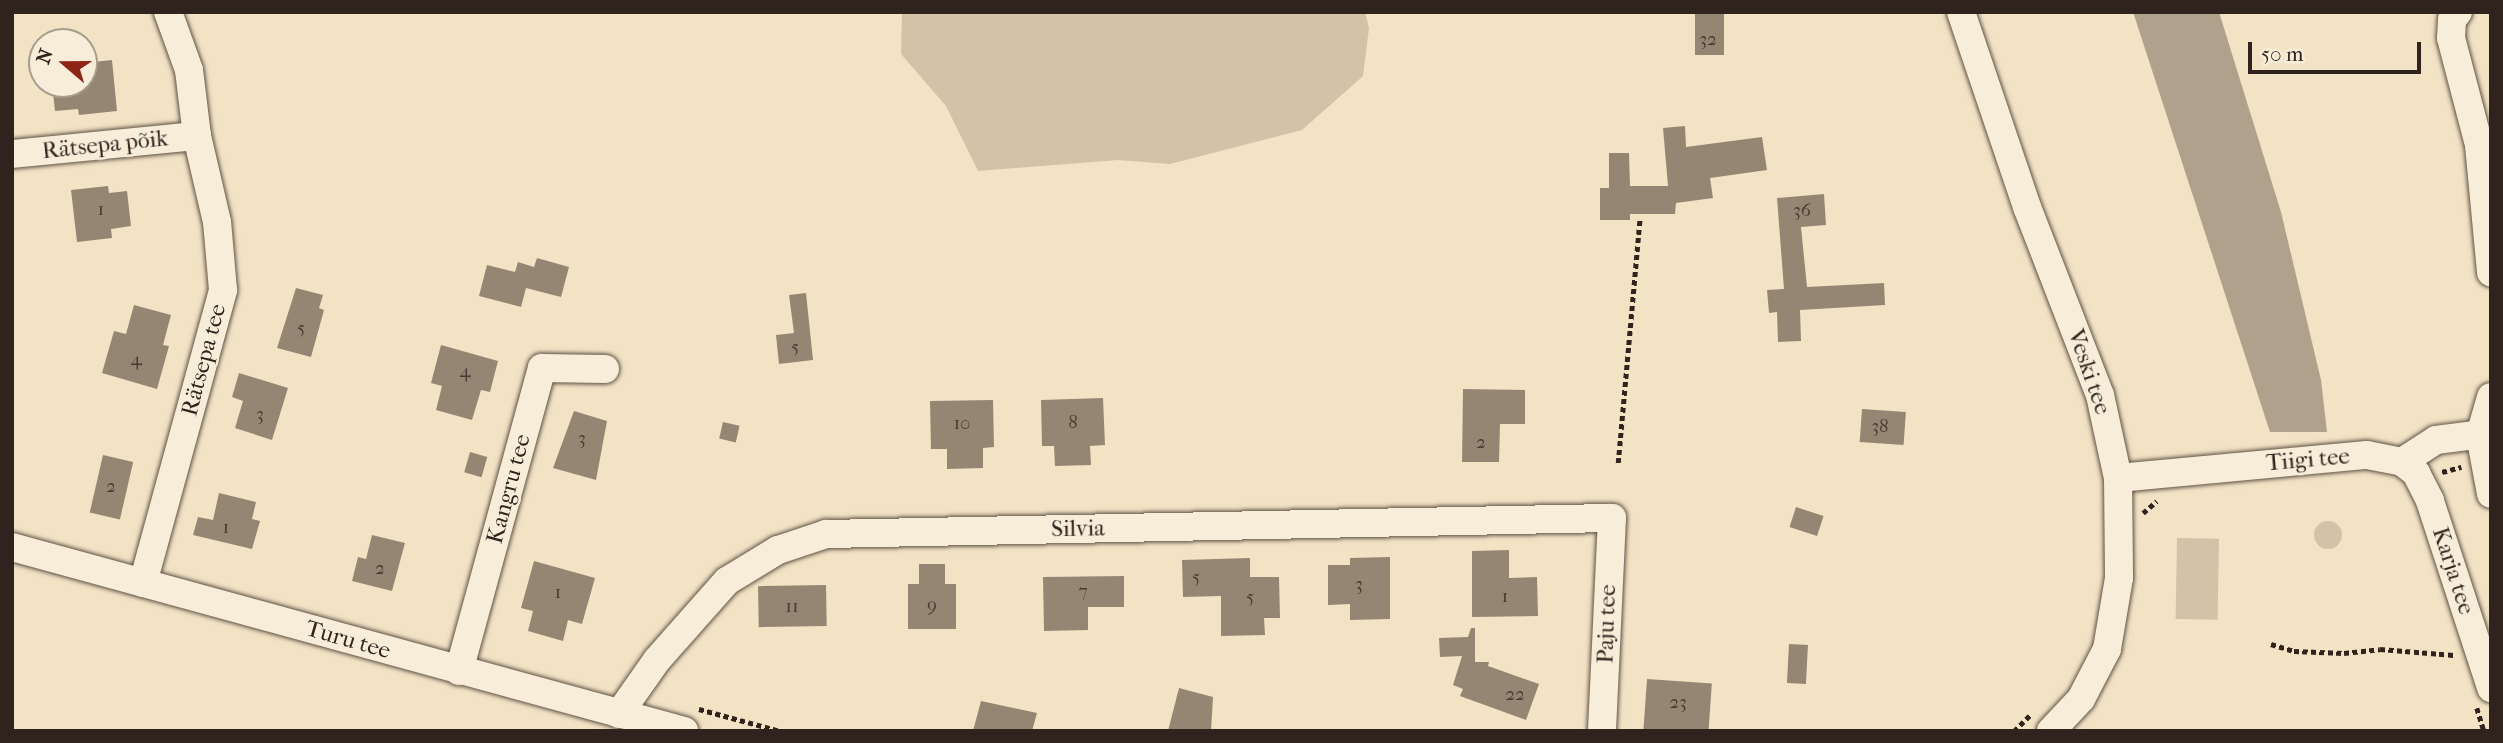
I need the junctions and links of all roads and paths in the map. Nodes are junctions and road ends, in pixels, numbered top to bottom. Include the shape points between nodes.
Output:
1 (167, 12) edge
2 (1961, 12) edge
3 (2458, 12) edge
4 (197, 136) junction
5 (12, 154) edge
6 (1640, 218) dead end
7 (2491, 272) edge
8 (605, 369) dead end
9 (2491, 397) edge
10 (2485, 434) edge
11 (2402, 462) junction
12 (1618, 463) dead end
13 (2118, 478) junction
14 (2491, 494) edge
15 (2161, 499) dead end
16 (1612, 518) joint
17 (2117, 541) junction
18 (12, 547) edge
19 (144, 583) junction
20 (2456, 642) dead end
21 (2271, 645) dead end
22 (459, 671) junction
23 (2483, 697) edge
24 (619, 714) junction
25 (2042, 721) edge
26 (684, 731) edge
27 (1602, 731) edge
28 (2014, 731) edge
29 (2484, 731) edge

1 - 4 street, Rätsepa tee via 189,70
2 - 13 street, Veski tee via 2100,395
3 - 7 street via 2452,20 2451,38 2479,145
4 - 5 street, Rätsepa põik
4 - 19 street, Rätsepa tee via 217,222 223,290
6 - 12 path
8 - 22 street, Kangru tee via 542,368
9 - 10 street
10 - 11 street via 2436,440
10 - 14 street
11 - 13 street, Tiigi tee via 2367,455
11 - 23 street, Karja tee via 2416,473 2430,501
13 - 17 street, Veski tee
15 - 17 path via 2142,514 2134,541
16 - 24 street, Silvia via 826,534 778,550 727,581 657,660
16 - 27 street, Paju tee
17 - 25 street, Veski tee via 2119,578 2107,649 2081,699
18 - 19 street, Turu tee
19 - 22 street, Turu tee
20 - 21 path via 2460,655 2380,649 2294,651
22 - 24 street, Turu tee
23 - 29 path
24 - 26 street, Turu tee
25 - 28 path

